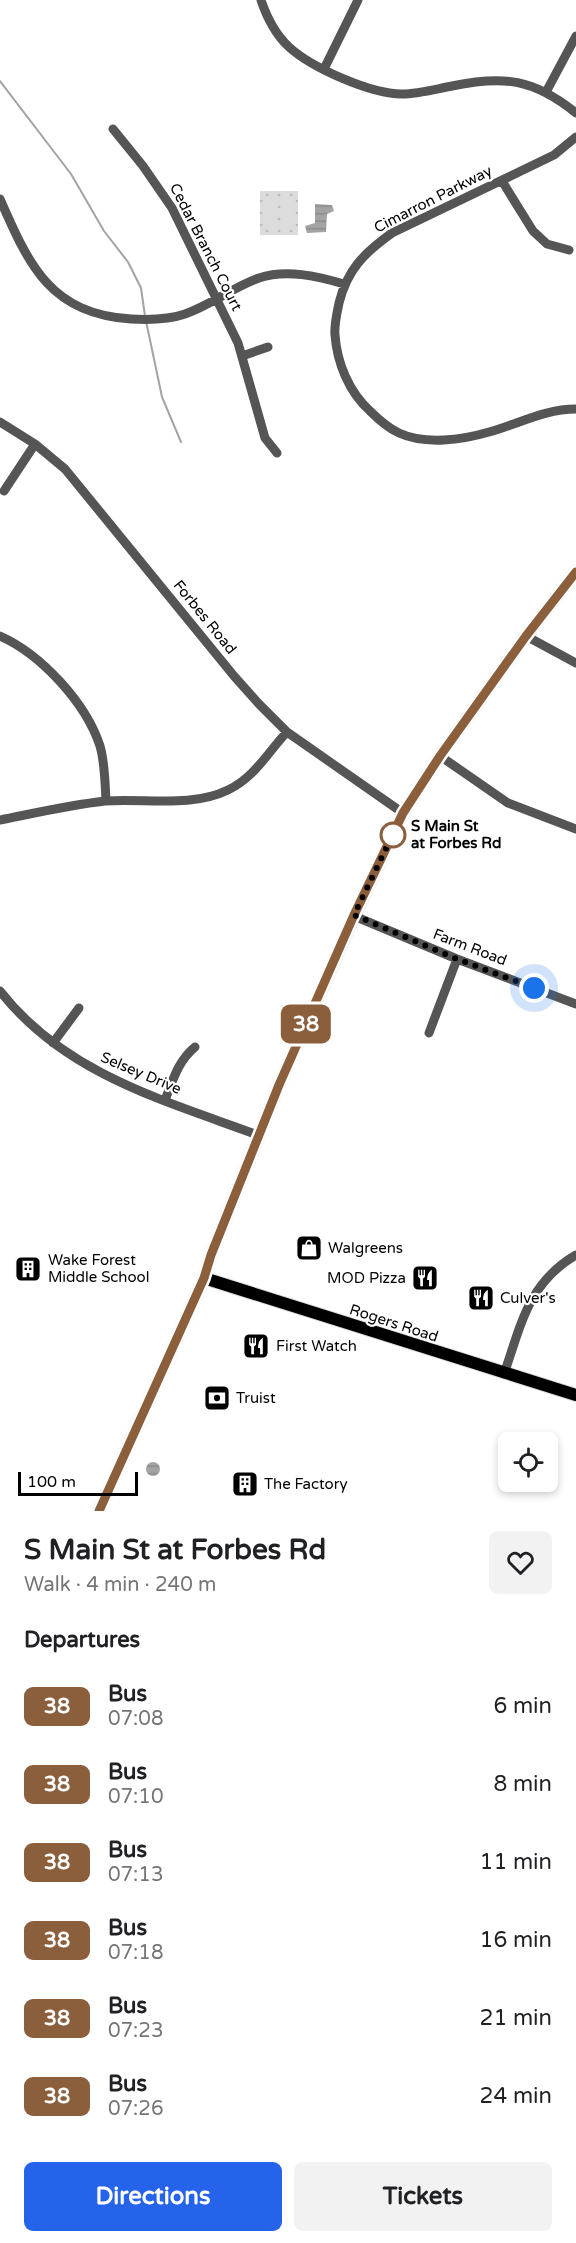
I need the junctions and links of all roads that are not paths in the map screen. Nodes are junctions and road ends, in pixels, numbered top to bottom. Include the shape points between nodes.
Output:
1 (261, 0) edge
2 (358, 0) edge
3 (576, 36) edge
4 (324, 69) junction
5 (546, 92) junction
6 (576, 113) edge
7 (113, 129) dead end
8 (576, 137) edge
9 (502, 181) junction
10 (0, 199) edge
11 (4, 216) edge
12 (569, 250) dead end
13 (344, 284) junction
14 (218, 300) junction
15 (268, 347) dead end
16 (242, 356) junction
17 (576, 409) edge
18 (0, 423) edge
19 (34, 444) junction
20 (277, 453) dead end
21 (4, 491) dead end
22 (576, 572) edge
23 (0, 636) edge
24 (526, 636) junction
25 (576, 663) edge
26 (287, 732) junction
27 (440, 756) junction
28 (106, 801) junction
29 (403, 813) junction
30 (0, 819) edge
31 (576, 829) edge
32 (354, 915) junction
33 (457, 959) junction
34 (0, 991) edge
35 (576, 1004) edge
36 (80, 1008) dead end
37 (429, 1034) dead end
38 (53, 1043) junction
39 (195, 1047) dead end
40 (165, 1100) junction
41 (258, 1135) junction
42 (576, 1255) edge
43 (204, 1278) junction
44 (504, 1374) junction
45 (576, 1395) edge
46 (99, 1511) edge

1 - 4 street via 277,33 289,47
2 - 4 street
3 - 5 street
4 - 5 street via 385,93 404,94 499,79
5 - 6 street
7 - 14 street, Cedar Branch Court via 172,208
8 - 9 street, Cimarron Parkway via 554,155
9 - 12 street via 533,231 547,244
9 - 13 street, Cimarron Parkway via 392,233 371,248
10 - 11 street
11 - 14 street via 42,279 63,298 92,312 150,320 183,315
13 - 14 street via 291,273 273,274
13 - 17 street, Cimarron Parkway via 334,332 337,356 359,401 400,434 462,438 560,409
14 - 16 street, Cedar Branch Court
15 - 16 street
16 - 20 street, Cedar Branch Court via 265,438
18 - 19 street, Forbes Road
19 - 21 street
19 - 26 street, Forbes Road via 65,469 234,676
22 - 24 main road
23 - 28 street via 33,655 83,710 100,748
24 - 25 street
24 - 27 main road
26 - 28 street via 244,780 210,797
26 - 29 street, Forbes Road
27 - 29 main road
27 - 31 street via 508,803
28 - 30 street
29 - 32 main road
32 - 33 street, Farm Road
32 - 41 main road
33 - 35 street, Farm Road
33 - 37 street
34 - 38 street, Selsey Drive via 33,1028
36 - 38 street
38 - 40 street, Selsey Drive via 95,1071
39 - 40 street via 179,1066
40 - 41 street, Selsey Drive
41 - 43 main road
42 - 44 street via 543,1280 524,1315
43 - 44 main road, Rogers Road
43 - 46 main road
44 - 45 main road, Rogers Road

